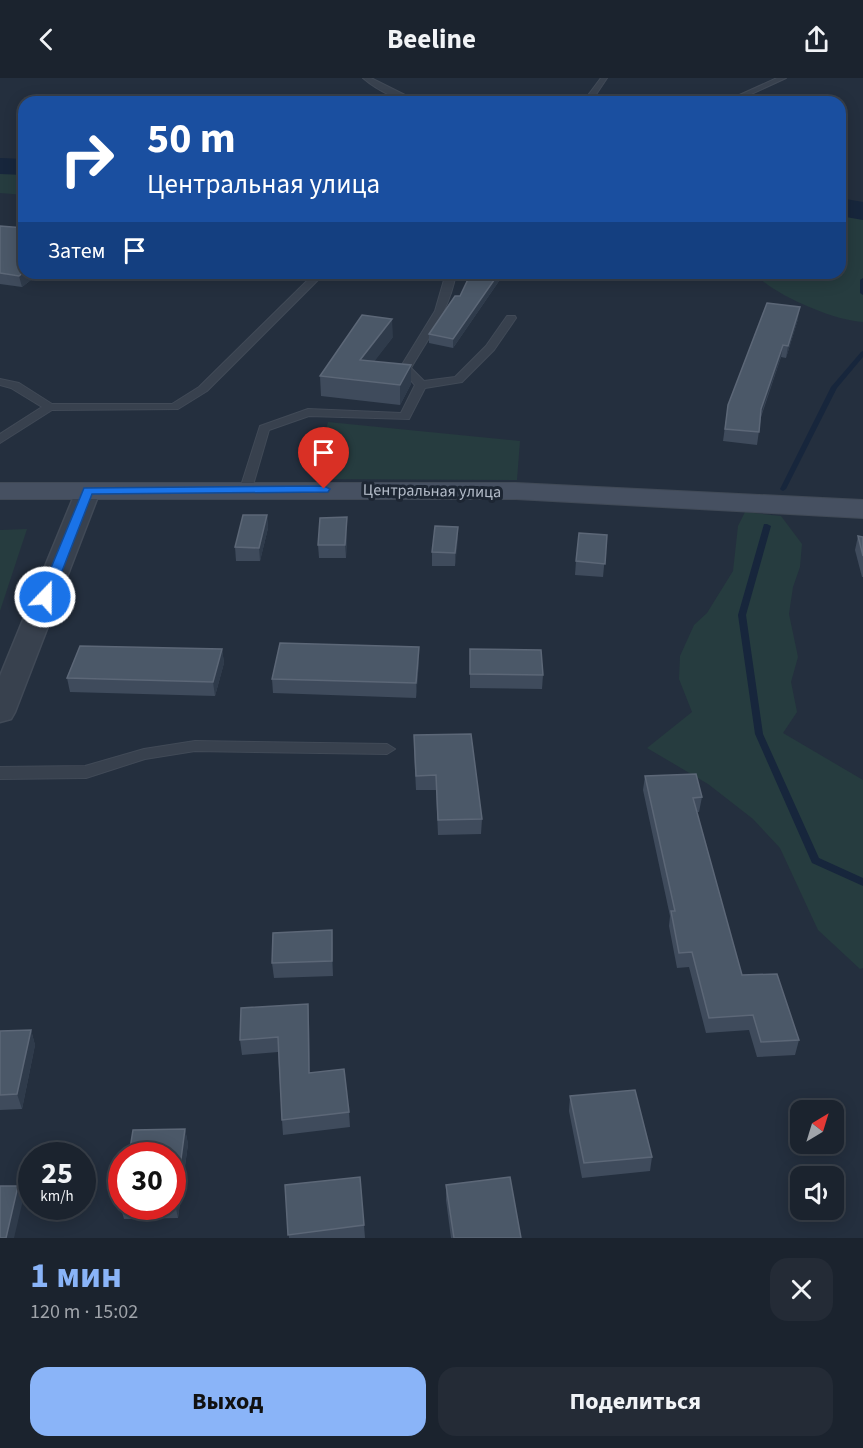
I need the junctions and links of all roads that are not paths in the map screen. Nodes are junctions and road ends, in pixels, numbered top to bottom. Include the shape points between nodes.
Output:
1 (366, 78) edge
2 (604, 78) edge
3 (783, 78) edge
4 (400, 96) edge
5 (591, 96) edge
6 (742, 96) edge
7 (314, 279) edge
8 (451, 279) edge
9 (511, 318) dead end
10 (0, 382) edge
11 (420, 385) junction
12 (50, 407) junction
13 (0, 439) edge
14 (0, 491) edge
15 (88, 491) junction
16 (245, 492) junction
17 (863, 509) edge
18 (0, 712) edge
19 (387, 749) dead end
20 (0, 773) edge

1 - 4 lane
2 - 5 lane
3 - 6 lane
7 - 12 lane via 203,388 174,407
8 - 11 lane via 442,309 405,368
9 - 11 lane via 490,348 458,380
10 - 12 lane via 15,385
11 - 16 lane via 405,417 308,412 264,428
12 - 13 lane
14 - 15 street, Центральная улица
15 - 16 street, Центральная улица
15 - 18 street
16 - 17 street, Центральная улица via 516,491
19 - 20 lane via 195,746 144,754 86,772

